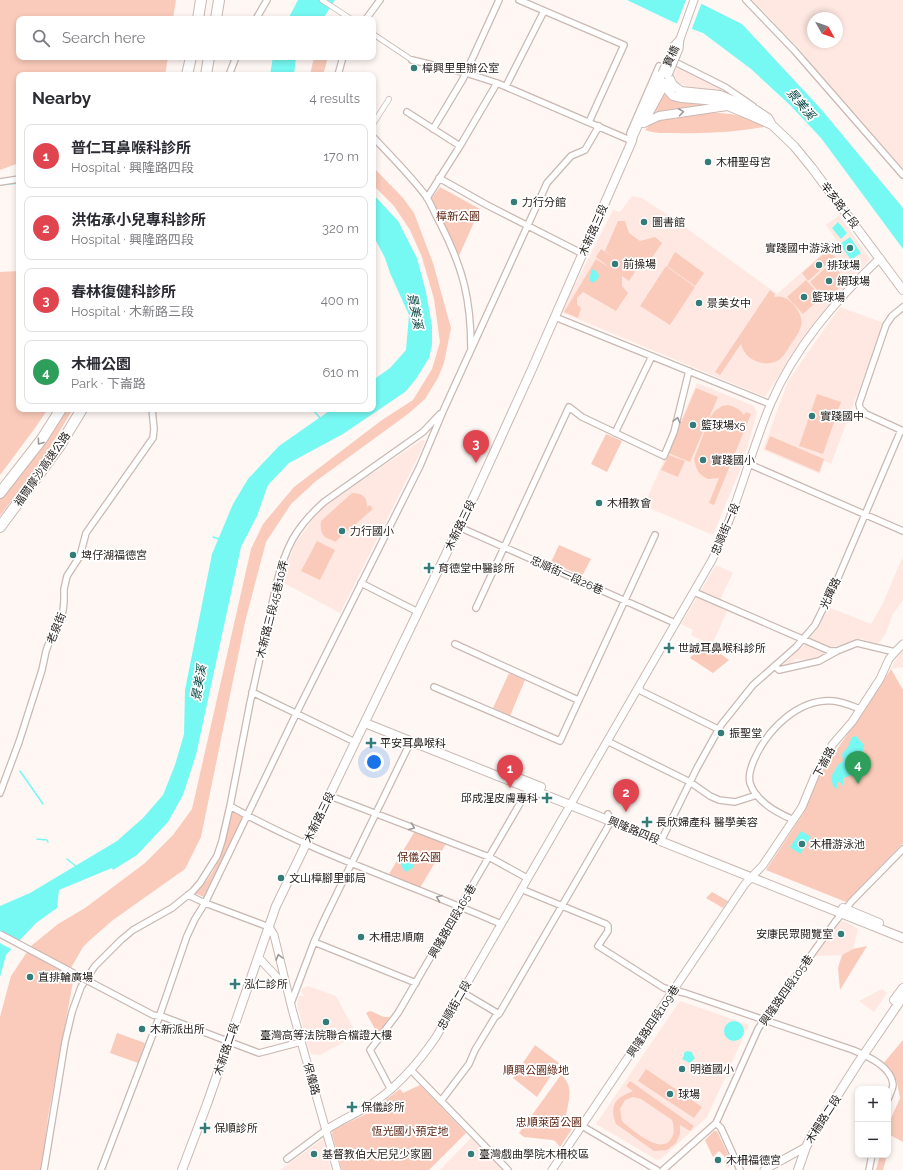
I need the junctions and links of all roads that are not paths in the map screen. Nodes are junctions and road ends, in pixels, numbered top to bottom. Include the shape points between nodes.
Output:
1 (201, 0) edge
2 (267, 0) edge
3 (322, 0) edge
4 (380, 0) edge
5 (499, 0) edge
6 (519, 0) edge
7 (694, 0) edge
8 (746, 0) edge
9 (219, 3) edge
10 (544, 11) junction
11 (198, 16) edge
12 (217, 16) edge
13 (258, 16) edge
14 (346, 16) edge
15 (368, 16) edge
16 (376, 36) edge
17 (190, 60) edge
18 (208, 60) edge
19 (235, 60) edge
20 (342, 60) edge
21 (412, 60) joint
22 (677, 63) dead end
23 (188, 72) edge
24 (206, 72) edge
25 (230, 72) edge
26 (339, 72) edge
27 (466, 72) junction
28 (662, 76) junction
29 (497, 83) junction
30 (506, 86) junction
31 (389, 99) dead end
32 (728, 106) junction
33 (756, 110) junction
34 (406, 112) dead end
35 (376, 119) edge
36 (589, 122) junction
37 (644, 123) junction
38 (598, 126) junction
39 (772, 126) junction
40 (433, 129) junction
41 (376, 140) edge
42 (632, 141) junction
43 (460, 146) junction
44 (903, 175) edge
45 (440, 178) junction
46 (16, 179) edge
47 (0, 182) edge
48 (427, 198) junction
49 (527, 225) junction
50 (582, 254) junction
51 (880, 258) junction
52 (903, 290) edge
53 (903, 307) edge
54 (555, 317) junction
55 (470, 353) junction
56 (652, 356) junction
57 (689, 371) junction
58 (770, 404) junction
59 (445, 407) junction
60 (59, 412) edge
61 (80, 412) edge
62 (152, 412) edge
63 (902, 430) edge
64 (615, 433) junction
65 (749, 464) junction
66 (0, 493) edge
67 (864, 514) junction
68 (0, 527) edge
69 (459, 528) junction
70 (903, 531) edge
71 (655, 536) dead end
72 (504, 547) junction
73 (361, 583) junction
74 (694, 592) junction
75 (625, 601) junction
76 (476, 608) dead end
77 (418, 612) junction
78 (675, 623) junction
79 (804, 639) junction
80 (455, 644) dead end
81 (903, 644) edge
82 (837, 652) junction
83 (895, 652) junction
84 (775, 666) junction
85 (639, 686) junction
86 (434, 687) dead end
87 (252, 692) junction
88 (578, 700) junction
89 (860, 709) junction
90 (296, 714) junction
91 (366, 720) junction
92 (718, 729) junction
93 (411, 741) junction
94 (607, 741) junction
95 (355, 742) junction
96 (690, 782) junction
97 (529, 788) junction
98 (0, 793) edge
99 (757, 795) junction
100 (330, 796) junction
101 (571, 802) junction
102 (230, 806) junction
103 (376, 813) junction
104 (247, 816) junction
105 (609, 818) junction
106 (794, 820) junction
107 (662, 839) junction
108 (306, 845) junction
109 (903, 849) edge
110 (489, 858) junction
111 (350, 864) junction
112 (754, 875) junction
113 (527, 878) junction
114 (521, 889) junction
115 (188, 895) junction
116 (205, 903) junction
117 (562, 905) junction
118 (460, 906) junction
119 (844, 911) junction
120 (501, 924) junction
121 (269, 926) junction
122 (903, 932) edge
123 (0, 934) edge
124 (903, 938) edge
125 (314, 942) junction
126 (258, 957) junction
127 (416, 983) junction
128 (287, 988) junction
129 (903, 988) edge
130 (674, 990) junction
131 (462, 992) junction
132 (903, 997) edge
133 (291, 1003) junction
134 (499, 1014) junction
135 (156, 1016) junction
136 (764, 1020) junction
137 (229, 1041) junction
138 (301, 1042) junction
139 (861, 1054) junction
140 (411, 1070) junction
141 (391, 1090) junction
142 (891, 1092) edge
143 (441, 1101) junction
144 (716, 1123) junction
145 (582, 1126) junction
146 (326, 1130) junction
147 (806, 1147) junction
148 (871, 1158) edge
149 (287, 1159) dead end
150 (45, 1170) edge
151 (101, 1170) edge
152 (182, 1170) edge
153 (337, 1170) edge
154 (508, 1170) edge
155 (552, 1170) edge
156 (657, 1170) edge
157 (663, 1170) edge
158 (740, 1170) edge
159 (764, 1170) edge
160 (798, 1170) edge
161 (869, 1170) edge

1 - 11 highway
2 - 13 street
3 - 14 street
4 - 15 street
5 - 27 street
6 - 10 street
7 - 28 street, 寶橋, bridge via 679,49
8 - 44 street via 794,50
9 - 12 highway
10 - 30 street
10 - 36 street via 624,46
16 - 21 street
17 - 23 highway
18 - 24 highway
19 - 25 street
20 - 26 street
21 - 27 street
22 - 33 street via 725,87
27 - 29 street
27 - 40 street
28 - 32 main road via 673,96
28 - 33 main road via 681,91 720,95
28 - 37 main road, 木新路三段
28 - 42 main road, 木新路三段
28 - 42 street, 木新路三段 via 630,133
29 - 30 street
29 - 43 street
30 - 36 street
31 - 35 street
37 -> 32 main road via 664,114
32 - 39 main road
33 - 39 main road via 768,118
34 - 40 street
36 - 38 street
37 - 42 main road, 木新路三段
38 - 42 street
38 - 49 street via 585,150 571,156 547,183
39 - 51 main road, 辛亥路七段 via 794,146 812,168
40 - 43 street
41 - 48 street
42 - 50 main road, 木新路三段
43 - 45 street
45 - 48 street
45 - 49 street
46 - 47 street
48 - 55 street via 451,246 463,278 470,316
49 - 50 street
49 - 55 street
50 - 54 main road, 木新路三段
51 - 52 main road, 辛亥路七段
51 - 58 street, 忠順街一段 via 840,298 813,331
53 - 63 street, 光輝路 via 886,325 860,398 860,408 866,414
54 - 56 street
54 - 69 main road, 木新路三段
55 - 59 street
56 - 57 street
56 - 64 street
57 - 58 street
64 -> 57 street via 664,456 674,432
58 - 65 street, 忠順街一段
59 - 73 street via 420,466
59 - 87 street, 木新路三段45巷10弄 via 423,432 324,502 300,526 279,572
60 -> 66 highway, 福爾摩沙高速公路 via 42,439
61 - 68 highway, 福爾摩沙高速公路 via 59,447
62 - 98 street, 老泉街 via 153,438 86,533 80,556 65,580 63,611 46,651 19,742
63 - 67 street, 光輝路
64 - 72 street via 582,417 569,407
65 - 67 street
65 - 74 street, 忠順街一段 via 721,540
67 - 70 street
67 - 79 street, 光輝路 via 826,604
69 - 72 street, 忠順街一段26巷
69 - 77 main road, 木新路三段
71 - 75 street
72 - 75 street, 忠順街一段26巷
72 - 76 street
73 - 77 street
73 - 90 street
74 - 78 street, 忠順街一段
74 - 79 street
75 - 78 street, 忠順街一段26巷
75 - 88 street
77 - 91 main road, 木新路三段
78 - 85 street, 忠順街一段
79 - 82 street
79 - 84 street, 光輝路
80 - 88 street
81 - 83 street, 下崙路
82 - 83 street via 857,643
82 - 84 street via 820,661 779,670
83 - 89 street, 下崙路
84 - 92 street, 光輝路 via 753,686
85 - 92 street via 641,691
85 - 94 street, 忠順街一段
86 - 88 street via 560,740
87 - 90 street
87 - 102 street, 木新路三段45巷10弄
89 - 99 street via 844,703 810,705 779,724 762,744 751,766 750,782
89 - 106 street, 下崙路 via 832,745 828,756 816,772 806,800
90 - 95 street
90 - 104 street
91 - 93 main road, 興隆路四段
91 - 95 main road, 木新路三段
91 - 101 main road, 興隆路四段
92 - 96 street, 光輝路
93 - 97 main road, 興隆路四段
93 - 103 street
94 - 96 street
94 - 101 street, 忠順街一段
95 - 100 main road, 木新路三段
96 - 99 street via 710,796 725,801 741,801
96 - 107 street, 光輝路
97 - 101 main road, 興隆路四段
97 - 110 street, 興隆路四段165巷
99 - 106 street via 771,808
100 - 103 street
100 - 108 main road, 木新路三段
101 - 105 main road, 興隆路四段
101 - 113 street, 忠順街二段
102 - 104 street
102 - 115 street, 木新路三段45巷10弄 via 216,856 200,883
103 -> 110 street
103 - 111 street
104 - 108 street
104 - 116 street
105 - 107 main road, 興隆路四段
105 - 117 street
106 - 112 street, 下崙路
107 - 112 main road, 興隆路四段
108 - 111 street
108 - 121 main road, 木新路三段
109 - 119 street, 興隆路四段105巷
110 - 113 street
110 - 118 street, 興隆路四段165巷
118 -> 111 street
111 - 125 street
112 - 119 main road, 興隆路四段
112 - 130 street, 興隆路四段109巷 via 745,884
113 - 114 street, 忠順街二段
114 - 117 street
114 - 120 street, 忠順街二段
115 - 116 street
115 - 150 street, 木新路三段45巷10弄 via 121,940 88,974 76,998 65,1042
116 - 121 street
116 - 135 street via 187,936
117 - 130 street via 606,924 609,929 598,946 664,988
117 - 134 street
118 - 120 street
118 - 127 street, 興隆路四段165巷
119 - 122 main road, 興隆路四段
119 - 124 main road, 興隆路四段
119 - 136 street, 興隆路四段105巷
120 - 131 street, 忠順街二段
121 - 126 main road, 木新路二段
128 -> 121 street, 保儀路 via 274,935
123 - 135 street, bridge
125 - 127 street
125 - 133 street
126 - 128 street
126 - 137 main road, 木新路二段
127 - 141 street, 興隆路四段165巷 via 398,1013 370,1050
128 - 133 street, 保儀路
129 - 139 main road, 木柵路二段
130 - 136 street
130 - 145 street, 興隆路四段109巷
131 - 134 street
131 - 140 street, 忠順街二段 via 436,1037
132 - 139 main road, 木柵路二段
133 - 138 street, 保儀路
134 - 143 street via 487,1030 469,1064
135 - 137 street
135 - 151 street
136 - 139 street
136 - 144 street, 興隆路四段105巷
137 - 138 street via 258,1053
137 - 152 main road, 木新路二段
138 - 146 street, 保儀路
139 - 142 street via 884,1068 891,1077
139 - 147 main road, 木柵路二段
140 - 141 street, 忠順街二段
140 - 143 street
141 - 146 street, 忠順街二段
143 - 154 street
144 - 157 street, 興隆路四段105巷
144 - 158 street via 722,1130
145 - 155 street, 興隆路四段109巷
145 - 156 street
146 - 149 street, 忠順街二段
146 - 153 street, 保儀路
147 - 159 street
147 - 160 main road, 木柵路二段
148 - 161 street

